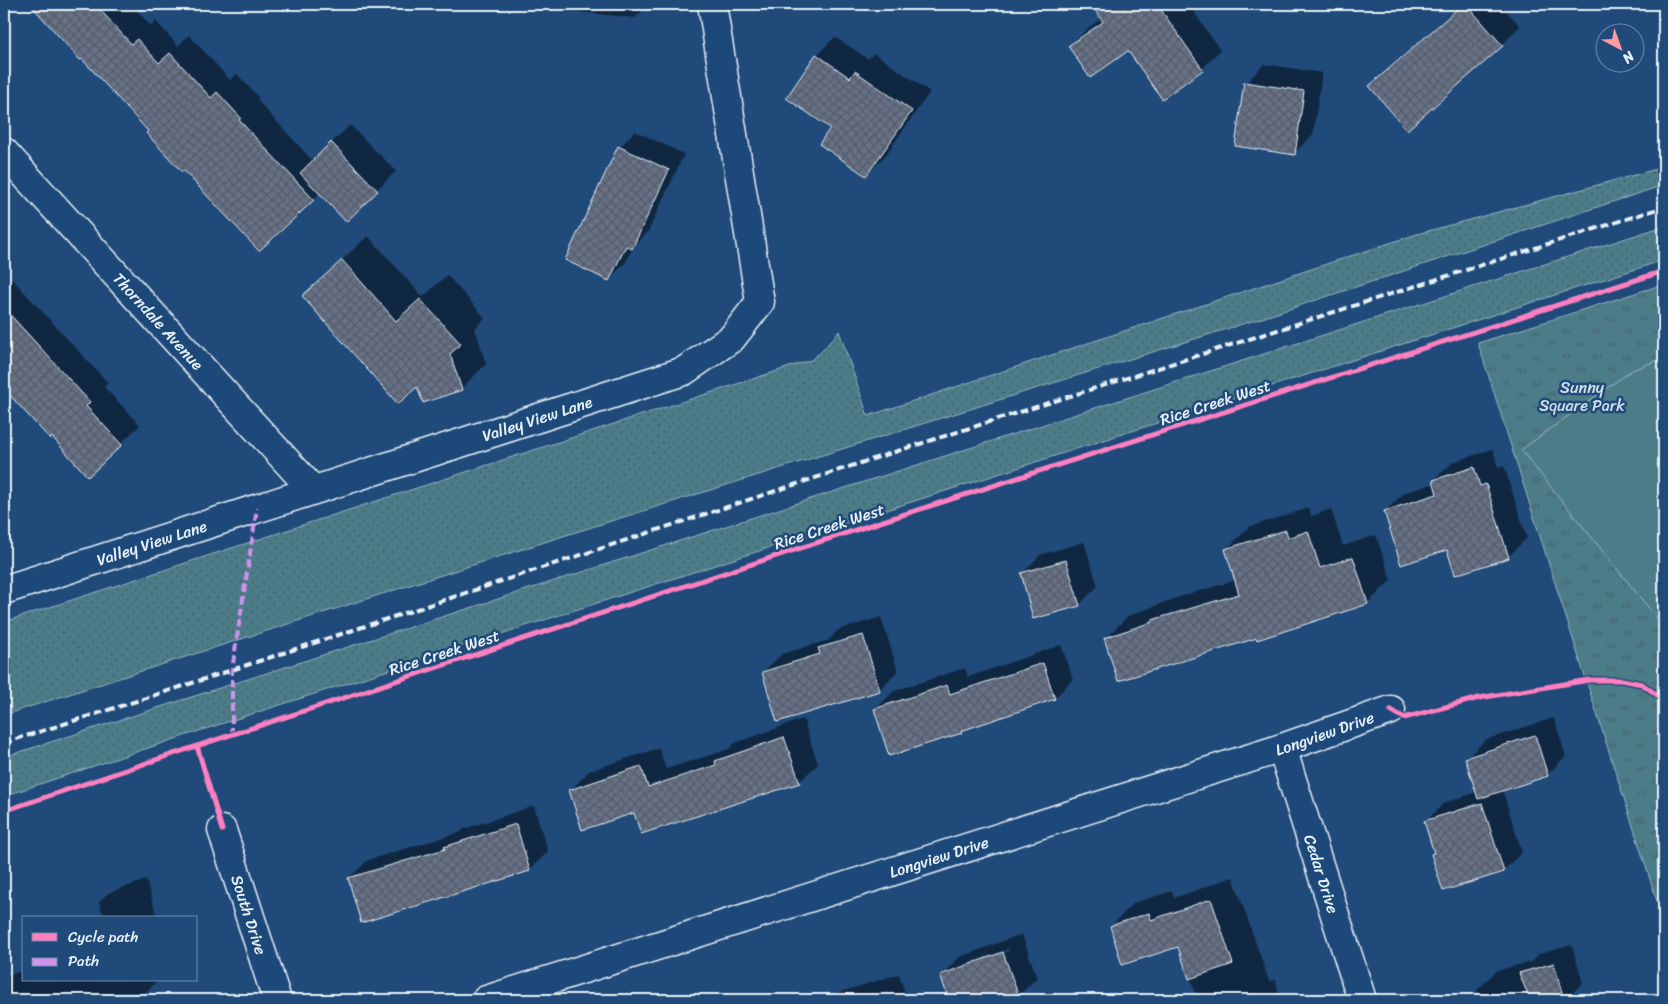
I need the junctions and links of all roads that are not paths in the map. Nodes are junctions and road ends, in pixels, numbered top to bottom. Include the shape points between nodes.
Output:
1 (712, 4) edge
2 (4, 152) edge
3 (313, 490) junction
4 (4, 590) edge
5 (1391, 710) dead end
6 (1282, 748) junction
7 (222, 830) dead end
8 (276, 1000) edge
9 (486, 1000) edge
10 (1362, 1000) edge

1 - 3 street, Valley View Lane via 760,302 732,338 684,371
2 - 3 street, Thorndale Avenue
3 - 4 street, Valley View Lane
5 - 6 street, Longview Drive
6 - 9 street, Longview Drive
6 - 10 street, Cedar Drive
7 - 8 street, South Drive

